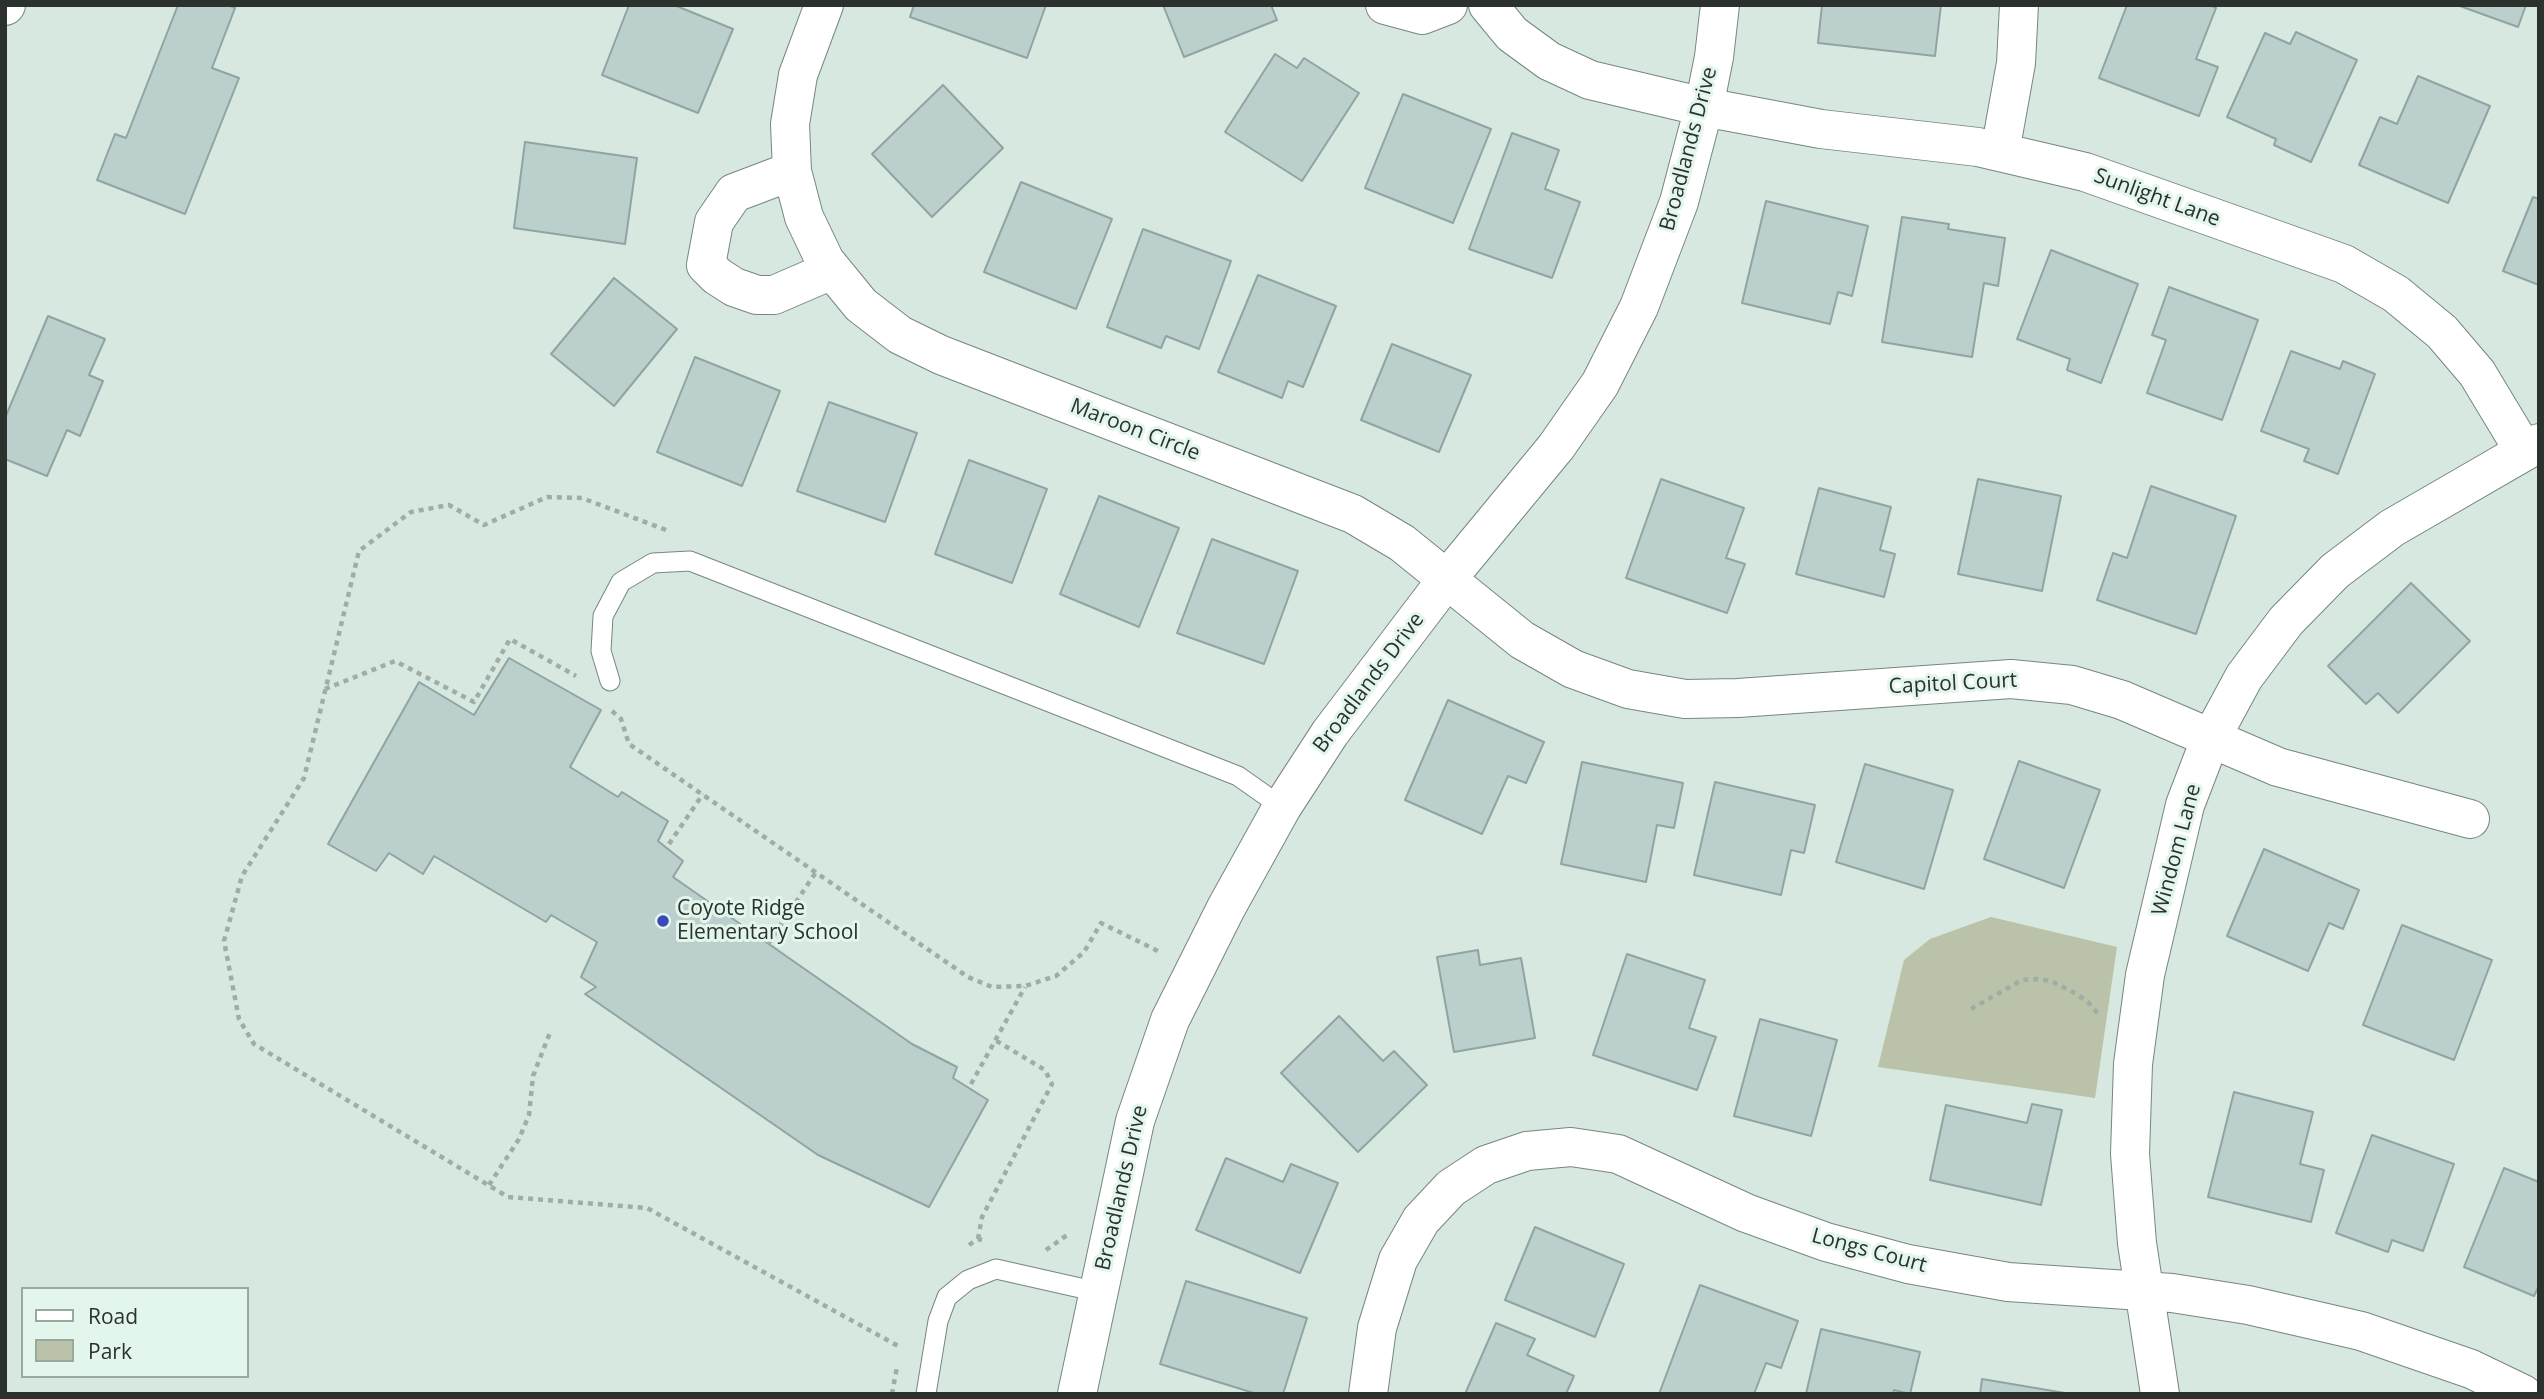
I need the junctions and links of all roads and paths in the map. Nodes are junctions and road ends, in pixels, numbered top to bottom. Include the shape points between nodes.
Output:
1 (824, 5) edge
2 (1385, 5) edge
3 (1448, 5) edge
4 (1488, 5) edge
5 (1720, 5) edge
6 (2019, 5) edge
7 (1704, 107) junction
8 (2000, 152) junction
9 (792, 171) junction
10 (832, 270) junction
11 (2531, 447) edge
12 (672, 533) dead end
13 (1447, 579) junction
14 (577, 676) dead end
15 (610, 681) dead end
16 (325, 689) junction
17 (608, 707) dead end
18 (2210, 740) junction
19 (703, 794) junction
20 (1282, 807) junction
21 (2470, 819) dead end
22 (669, 844) dead end
23 (816, 872) junction
24 (768, 944) dead end
25 (1164, 954) dead end
26 (1025, 986) junction
27 (1971, 1009) dead end
28 (551, 1030) dead end
29 (2136, 1035) junction
30 (995, 1040) junction
31 (971, 1084) dead end
32 (489, 1185) junction
33 (1077, 1228) dead end
34 (978, 1239) junction
35 (991, 1241) dead end
36 (967, 1246) dead end
37 (1043, 1251) dead end
38 (2144, 1291) junction
39 (1098, 1292) junction
40 (903, 1335) dead end
41 (900, 1347) junction
42 (892, 1394) edge
43 (926, 1394) edge
44 (1077, 1394) edge
45 (1368, 1394) edge
46 (2160, 1394) edge
47 (2523, 1394) edge

1 - 9 street, Maroon Circle via 798,75 790,124
2 - 3 street via 1422,15
4 - 7 street via 1512,34 1549,61 1590,80
5 - 7 street, Broadlands Drive
6 - 8 street via 2016,62
7 - 8 street, Sunlight Lane via 1821,129
7 - 13 street, Broadlands Drive via 1679,202 1639,307 1600,384 1556,447
8 - 11 street, Sunlight Lane via 2085,172 2344,264 2396,294 2442,332
9 - 10 street, Maroon Circle via 804,217
9 - 10 street via 734,193 714,222 706,265 734,287 757,295 774,295
10 - 13 street, Maroon Circle via 861,305 900,335 941,355 1353,514 1402,543
11 - 18 street, Windom Lane via 2392,528 2335,570 2286,621 2244,677
12 - 16 path via 582,498 547,497 484,525 449,505 411,512 359,551
13 - 18 street, Capitol Court via 1522,640 1573,669 1628,689 1685,699 1738,698 2011,679 2073,685 2122,700
13 - 20 street, Broadlands Drive via 1330,733
14 - 16 path via 510,639 474,702 395,661
15 - 20 lane via 601,651 603,616 621,582 653,563 690,561 1238,776
16 - 32 path via 304,778 242,876 224,941 239,1020 254,1044
17 - 19 path via 621,719 629,744
18 - 21 street, Capitol Court via 2278,767
18 - 29 street, Windom Lane via 2185,805 2145,975
19 - 22 path
19 - 23 path
20 - 39 street, Broadlands Drive via 1170,1020 1136,1121
23 - 24 path
23 - 26 path via 968,977 992,986
25 - 26 path via 1101,923 1084,952 1056,976
26 - 30 path
27 - 29 path via 2022,980 2050,981 2088,1002 2102,1019
28 - 32 path via 533,1076 529,1115
29 - 38 street, Windom Lane via 2130,1154
30 - 31 path
30 - 34 path via 1045,1070 1052,1084 982,1217
32 - 41 path via 508,1197 647,1208
33 - 37 path
34 - 35 path
34 - 36 path
38 - 45 street, Longs Court via 2008,1282 1908,1264 1826,1242 1746,1213 1618,1154 1571,1147 1527,1151 1486,1166 1451,1188 1421,1220 1398,1260 1377,1328
38 - 46 street, Windom Lane
38 - 47 street, Longs Court via 2248,1304 2361,1331 2470,1369
39 - 43 lane via 996,1269 968,1280 947,1297 938,1321
39 - 44 street, Broadlands Drive
40 - 41 path
41 - 42 path

